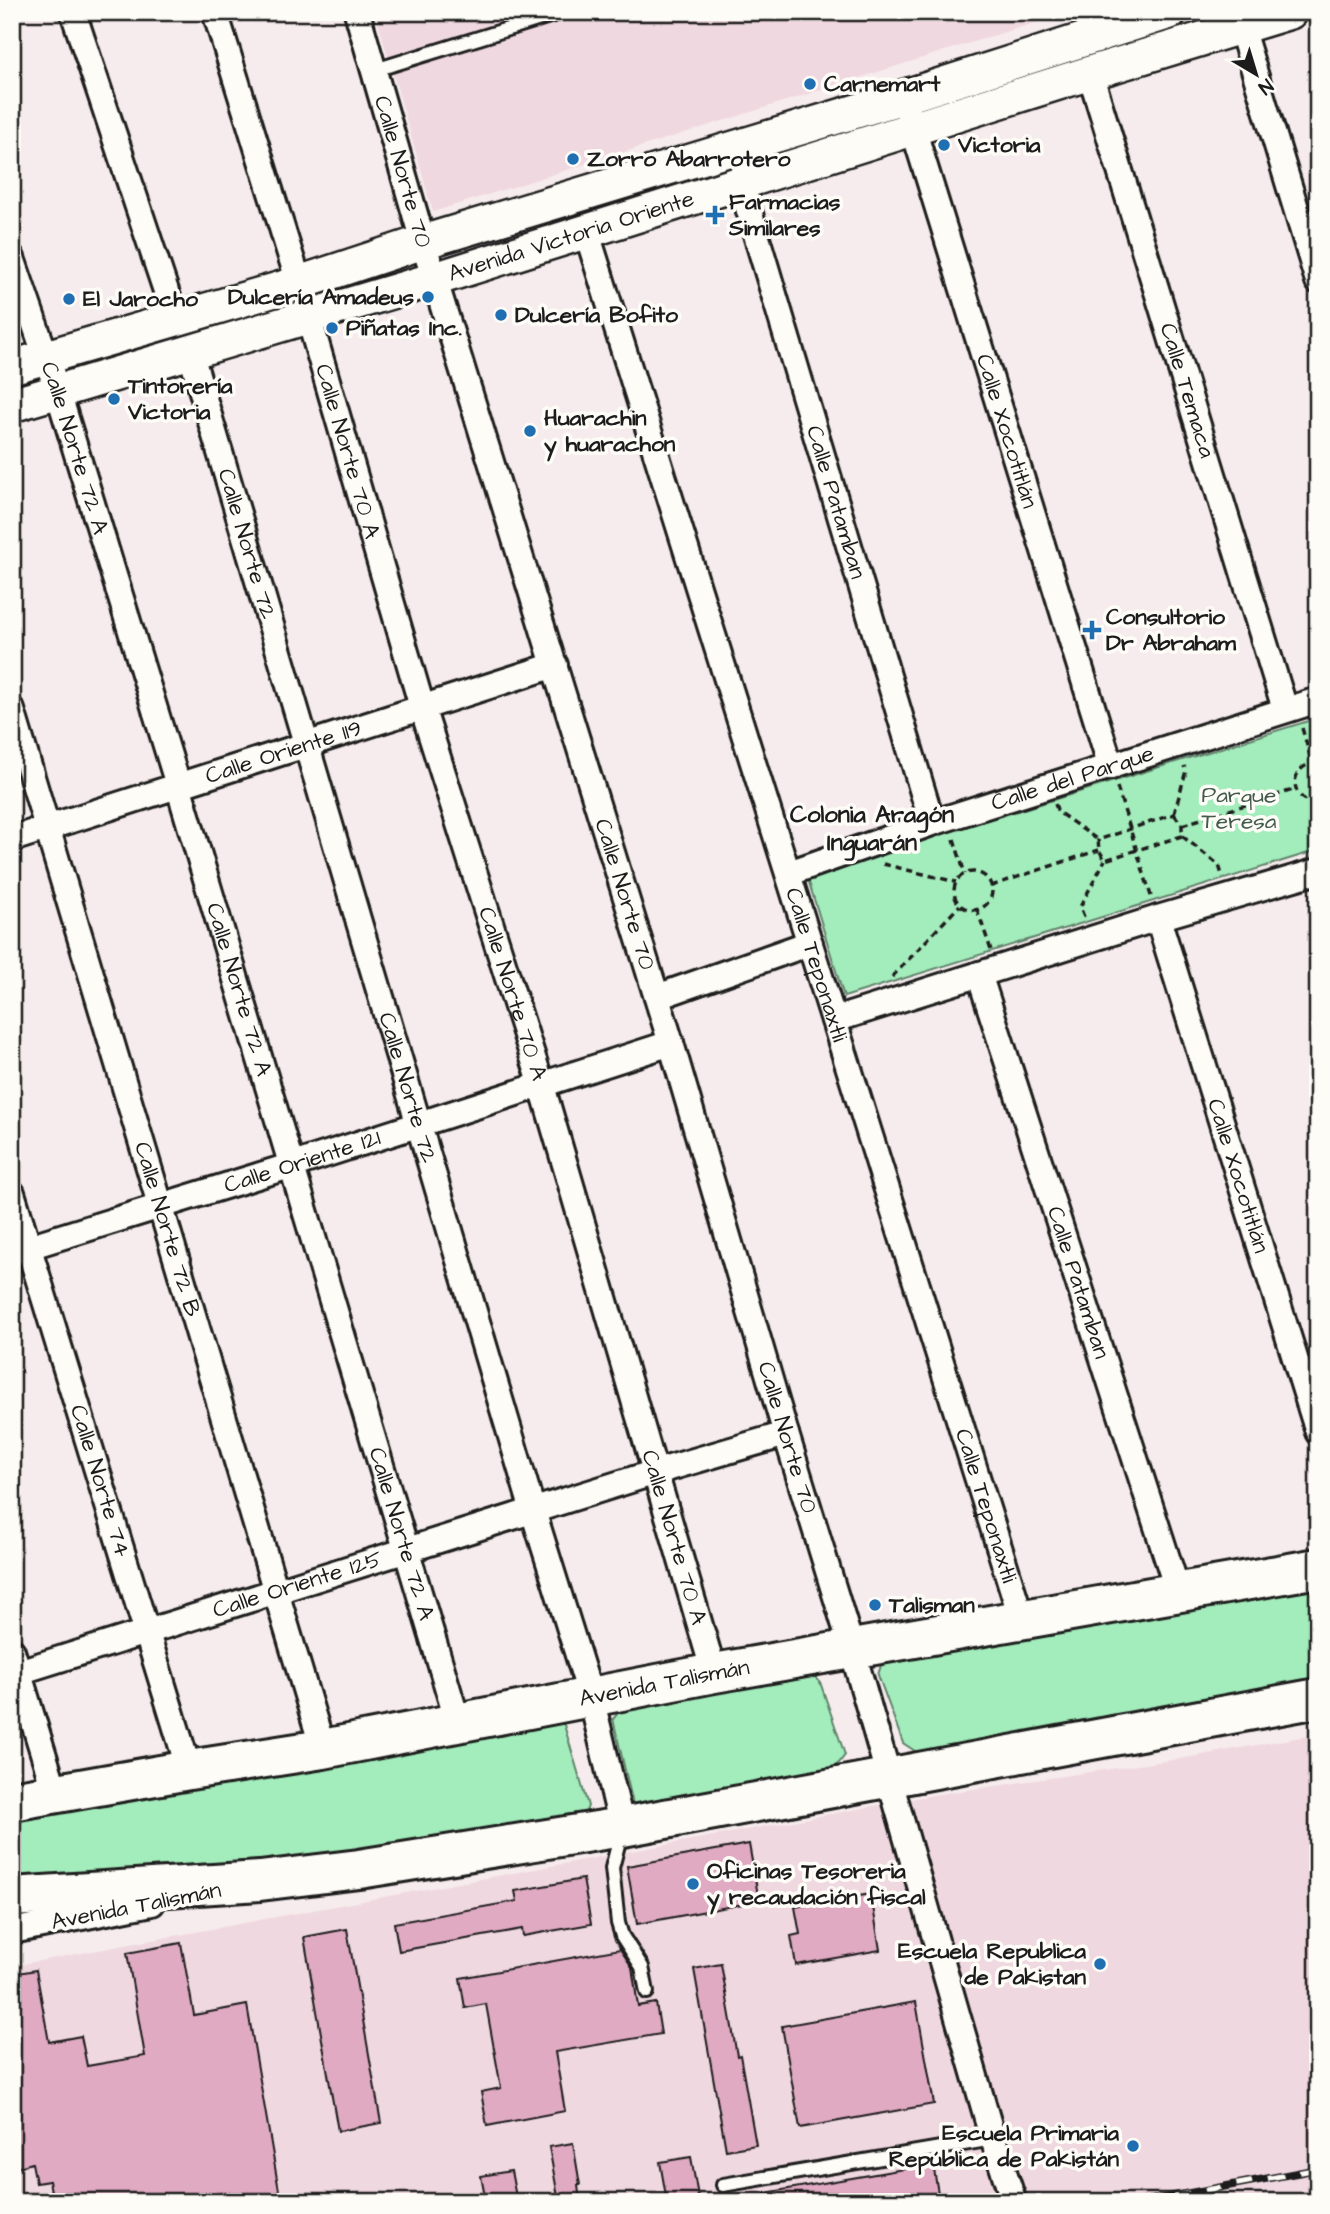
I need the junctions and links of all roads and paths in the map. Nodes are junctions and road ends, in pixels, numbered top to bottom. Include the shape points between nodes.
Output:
1 (73, 12) edge
2 (215, 12) edge
3 (357, 12) edge
4 (563, 12) edge
5 (1170, 12) edge
6 (1290, 12) edge
7 (1241, 27) junction
8 (375, 70) junction
9 (1090, 73) junction
10 (903, 97) junction
11 (914, 129) junction
12 (741, 184) junction
13 (586, 230) junction
14 (423, 242) junction
15 (12, 258) edge
16 (435, 279) junction
17 (1318, 281) edge
18 (299, 283) junction
19 (308, 315) junction
20 (175, 318) junction
21 (190, 351) junction
22 (47, 357) junction
23 (12, 367) edge
24 (58, 392) junction
25 (12, 405) edge
26 (555, 665) junction
27 (1318, 700) edge
28 (422, 707) junction
29 (12, 710) edge
30 (1293, 715) junction
31 (307, 744) junction
32 (1182, 758) dead end
33 (1315, 763) edge
34 (1111, 767) junction
35 (178, 785) junction
36 (1296, 789) junction
37 (1052, 797) dead end
38 (1318, 803) edge
39 (1174, 814) junction
40 (1182, 825) junction
41 (941, 826) junction
42 (48, 828) junction
43 (1182, 836) junction
44 (12, 839) edge
45 (1098, 840) junction
46 (1099, 850) junction
47 (1105, 860) junction
48 (881, 864) dead end
49 (1318, 871) edge
50 (789, 873) junction
51 (965, 874) junction
52 (956, 882) junction
53 (1226, 885) dead end
54 (991, 886) junction
55 (960, 905) junction
56 (977, 909) junction
57 (1158, 918) junction
58 (1087, 927) dead end
59 (810, 943) junction
60 (986, 965) junction
61 (889, 981) dead end
62 (657, 997) junction
63 (834, 1020) junction
64 (671, 1043) junction
65 (542, 1086) junction
66 (419, 1125) junction
67 (293, 1165) junction
68 (12, 1193) edge
69 (161, 1206) junction
70 (20, 1250) edge
71 (1318, 1432) edge
72 (786, 1434) junction
73 (656, 1472) junction
74 (533, 1511) junction
75 (408, 1551) junction
76 (1318, 1567) edge
77 (276, 1592) junction
78 (1178, 1592) junction
79 (1022, 1620) junction
80 (148, 1632) junction
81 (852, 1649) junction
82 (14, 1666) edge
83 (714, 1673) junction
84 (591, 1697) junction
85 (1318, 1698) edge
86 (458, 1723) junction
87 (323, 1749) junction
88 (189, 1770) junction
89 (888, 1777) junction
90 (55, 1792) junction
91 (12, 1801) edge
92 (622, 1826) junction
93 (260, 1881) junction
94 (12, 1897) edge
95 (12, 1931) edge
96 (647, 1992) dead end
97 (993, 2138) junction
98 (723, 2185) dead end
99 (1014, 2202) edge

1 - 20 street
2 - 18 street
3 - 8 street, Calle Norte 70
4 - 8 lane
5 - 10 street, Avenida Victoria Oriente
6 - 7 street, Avenida Victoria Oriente
7 - 9 street, Avenida Victoria Oriente
7 - 17 street
8 - 14 street, Calle Norte 70
9 - 11 street, Avenida Victoria Oriente
9 - 30 street, Calle Temaca
10 - 11 street, Calle Xocotitlán
10 - 14 street, Avenida Victoria Oriente
11 - 12 street, Avenida Victoria Oriente
11 - 34 street, Calle Xocotitlán
12 - 13 street, Avenida Victoria Oriente
12 - 41 street, Calle Patamban
13 - 16 street, Avenida Victoria Oriente
13 - 50 street, Calle Teponaxtli
14 - 16 street, Calle Norte 70
14 - 18 street, Avenida Victoria Oriente
15 - 22 street, Calle Norte 72 A
16 - 19 street, Avenida Victoria Oriente
16 - 26 street, Calle Norte 70
18 - 20 street, Avenida Victoria Oriente
19 - 21 street, Avenida Victoria Oriente
19 - 28 street, Calle Norte 70 A
20 - 22 street, Avenida Victoria Oriente
21 - 24 street, Avenida Victoria Oriente
21 - 31 street, Calle Norte 72
22 - 23 street, Avenida Victoria Oriente
22 - 24 street, Calle Norte 72 A
24 - 25 street, Avenida Victoria Oriente
24 - 35 street, Calle Norte 72 A
26 - 28 street, Calle Oriente 119
26 - 62 street, Calle Norte 70
27 - 30 street, Calle del Parque
28 - 31 street, Calle Oriente 119
28 - 65 street, Calle Norte 70 A
29 - 42 street, Calle Norte 72 B
30 - 33 path
30 - 34 street, Calle del Parque
31 - 35 street, Calle Oriente 119
31 - 66 street, Calle Norte 72
32 - 39 path via 1186,771
33 - 36 path via 1305,765 1296,776
34 - 41 street, Calle del Parque
34 - 57 path
35 - 42 street, Calle Oriente 119
35 - 67 street, Calle Norte 72 A
36 - 38 path via 1304,800
36 - 40 path
37 - 45 path via 1058,813
39 - 40 path
39 - 45 path
40 - 43 path
41 - 50 street, Calle del Parque
41 - 51 path
42 - 44 street, Calle Oriente 119
42 - 69 street, Calle Norte 72 B
43 - 47 path
43 - 53 path via 1219,865
45 - 46 path
46 - 47 path
46 - 54 path
47 - 58 path via 1080,907
48 - 52 path
49 - 57 street
50 - 59 street, Calle Teponaxtli
51 - 52 path
51 - 54 path via 978,873
52 - 55 path via 954,895
54 - 56 path via 990,898
55 - 56 path
55 - 61 path
56 - 60 path
57 - 60 street
57 - 71 street, Calle Xocotitlán
59 - 62 street
59 - 63 street, Calle Teponaxtli
60 - 63 street
60 - 78 street, Calle Patamban
62 - 64 street, Calle Norte 70
63 - 79 street, Calle Teponaxtli
64 - 65 street, Calle Oriente 121
64 - 72 street, Calle Norte 70
65 - 66 street, Calle Oriente 121
65 - 73 street, Calle Norte 70 A
66 - 67 street, Calle Oriente 121
66 - 74 street, Calle Norte 72
67 - 69 street, Calle Oriente 121
67 - 75 street, Calle Norte 72 A
68 - 70 street, Calle Norte 74
69 - 70 street, Calle Oriente 121
69 - 77 street, Calle Norte 72 B
70 - 80 street, Calle Norte 74
72 - 73 street, Calle Oriente 125
72 - 81 street, Calle Norte 70
73 - 74 street, Calle Oriente 125
73 - 83 street, Calle Norte 70 A
74 - 75 street, Calle Oriente 125
74 - 84 street, Calle Norte 72
75 - 77 street, Calle Oriente 125
75 - 86 street, Calle Norte 72 A
76 - 78 main road, Avenida Talismán
77 - 80 street, Calle Oriente 125
77 - 87 street, Calle Norte 72 B
78 - 79 main road, Avenida Talismán
79 - 81 main road, Avenida Talismán
80 - 82 street, Calle Oriente 125
80 - 88 street, Calle Norte 74
81 - 83 main road, Avenida Talismán
81 - 89 street, Calle Norte 70
82 - 90 street
83 - 84 main road, Avenida Talismán
84 - 86 main road, Avenida Talismán
84 - 92 street, Calle Norte 72
85 - 89 main road, Avenida Talismán
86 - 87 main road, Avenida Talismán
87 - 88 main road, Avenida Talismán
88 - 90 main road, Avenida Talismán
89 - 92 main road, Avenida Talismán
89 - 97 street, Calle Norte 70
90 - 91 main road, Avenida Talismán
92 - 93 main road, Avenida Talismán
92 - 96 lane via 612,1868 618,1923 642,1967
93 - 94 main road, Avenida Talismán
93 - 95 street, Avenida Talismán
97 - 98 lane
97 - 99 street, Calle Norte 70

